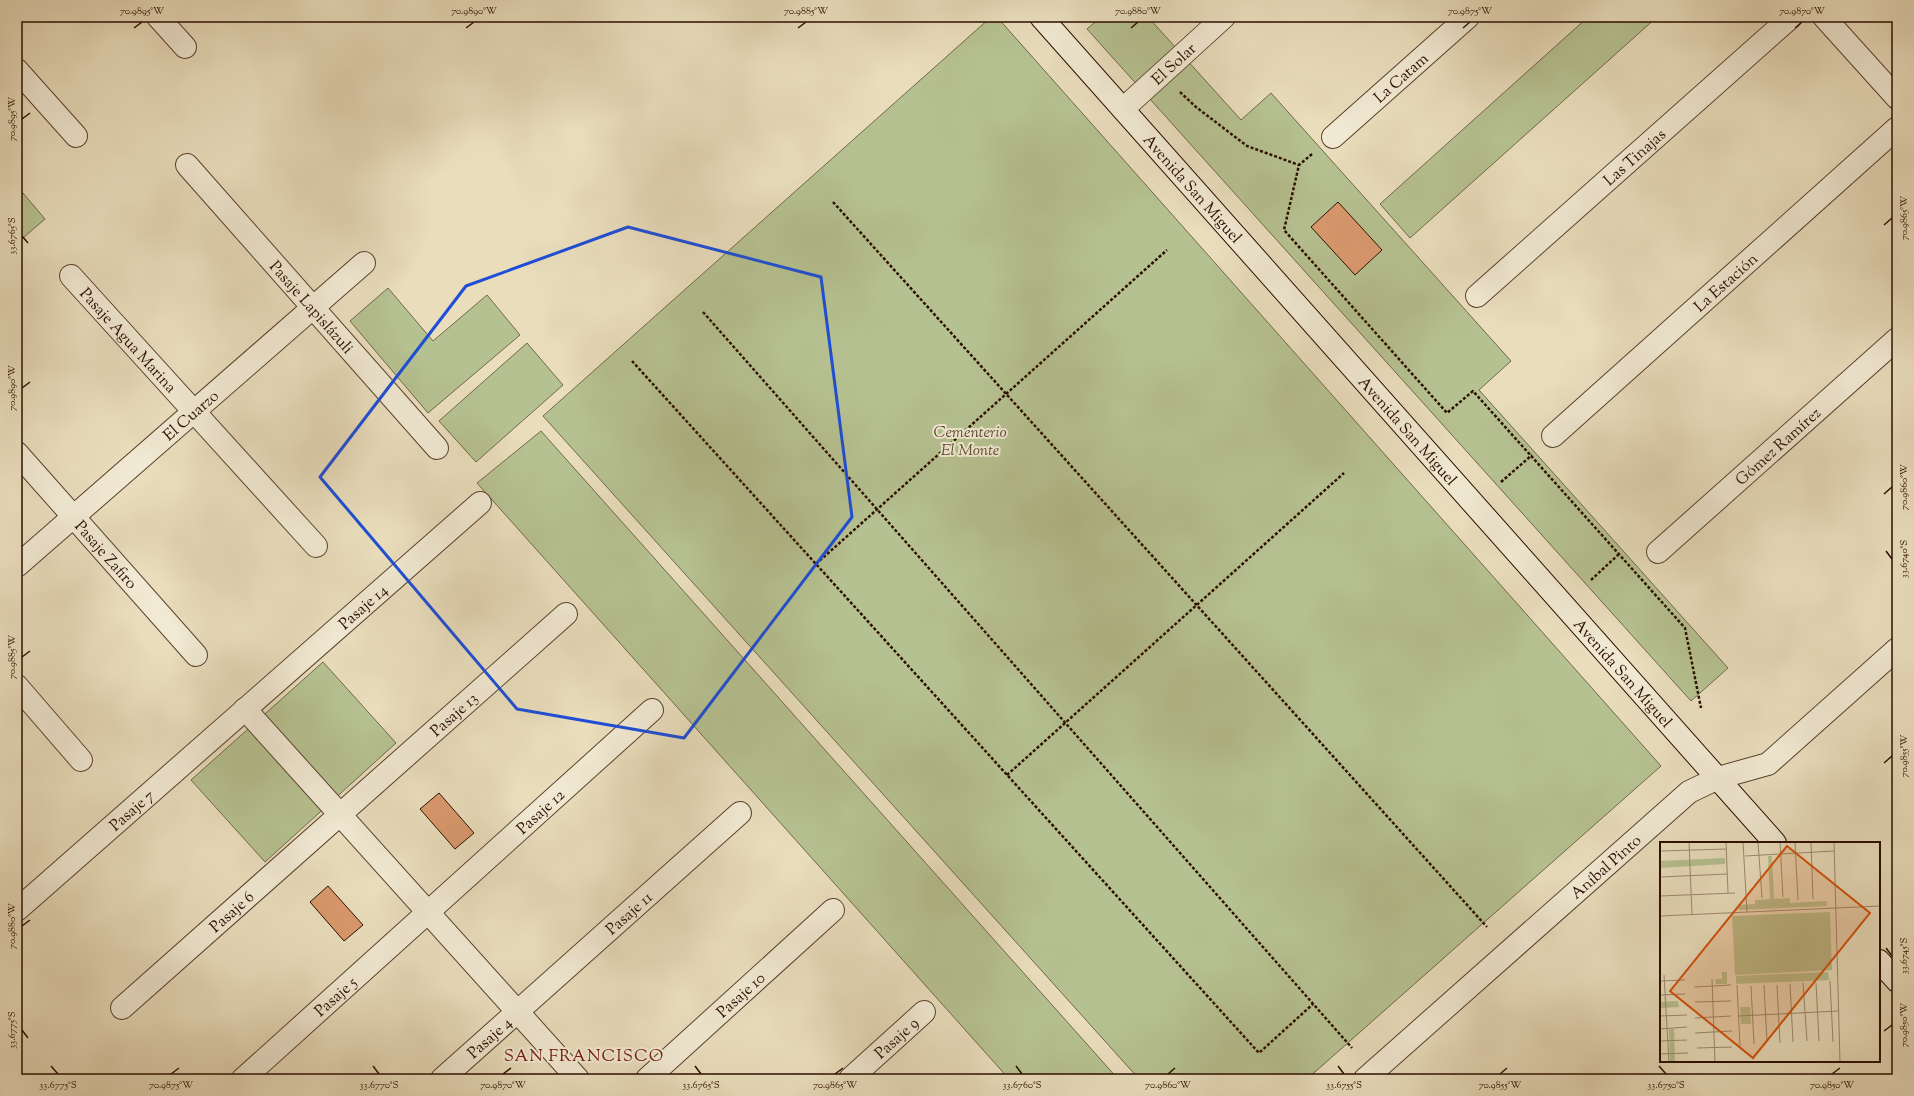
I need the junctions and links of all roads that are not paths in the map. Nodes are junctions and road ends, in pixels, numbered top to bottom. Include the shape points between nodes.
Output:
1 (158, 17) edge
2 (1041, 17) edge
3 (1224, 17) edge
4 (1468, 17) edge
5 (1791, 17) edge
6 (1824, 17) edge
7 (185, 47) dead end
8 (17, 70) edge
9 (1897, 98) edge
10 (1123, 109) junction
11 (1897, 128) edge
12 (76, 136) dead end
13 (1333, 137) dead end
14 (187, 165) dead end
15 (364, 263) dead end
16 (71, 276) dead end
17 (1478, 296) dead end
18 (313, 307) junction
19 (1897, 339) edge
20 (194, 411) junction
21 (1553, 436) road end
22 (437, 448) dead end
23 (17, 453) edge
24 (480, 503) dead end
25 (73, 517) junction
26 (316, 546) dead end
27 (1658, 552) dead end
28 (17, 566) edge
29 (566, 614) dead end
30 (1897, 649) edge
31 (196, 656) dead end
32 (17, 686) edge
33 (246, 710) junction
34 (652, 710) dead end
35 (81, 760) dead end
36 (1718, 778) junction
37 (340, 814) junction
38 (740, 814) dead end
39 (1774, 842) edge
40 (17, 910) edge
41 (834, 910) dead end
42 (428, 912) junction
43 (1880, 962) edge
44 (1897, 981) edge
45 (122, 1008) dead end
46 (518, 1012) junction
47 (924, 1012) dead end
48 (243, 1079) edge
49 (442, 1079) edge
50 (578, 1079) edge
51 (647, 1079) edge
52 (850, 1079) edge
53 (1364, 1079) edge

1 - 7 street
2 - 10 street, Avenida San Miguel
3 - 10 street, El Solar
4 - 13 street, La Catam
5 - 17 street, Las Tinajas
6 - 9 street
8 - 12 street
10 - 36 street, Avenida San Miguel
11 - 21 street, La Estación
14 - 18 street, Pasaje Lapislázuli
15 - 18 street, El Cuarzo
16 - 20 street, Pasaje Agua Marina
18 - 20 street, El Cuarzo
18 - 22 street, Pasaje Lapislázuli
19 - 27 street, Gómez Ramírez
20 - 25 street, El Cuarzo
20 - 26 street, Pasaje Agua Marina
23 - 25 street, Pasaje Zafiro
24 - 33 street, Pasaje 14
25 - 28 street, El Cuarzo
25 - 31 street, Pasaje Zafiro
29 - 37 street, Pasaje 13
30 - 36 street, Aníbal Pinto via 1768,764
32 - 35 street
33 - 37 street
33 - 40 street, Pasaje 7
34 - 42 street, Pasaje 12
36 - 39 street, Avenida San Miguel
36 - 53 street, Aníbal Pinto via 1689,792
37 - 42 street
37 - 45 street, Pasaje 6
38 - 46 street, Pasaje 11
41 - 51 street, Pasaje 10
42 - 46 street
42 - 48 street, Pasaje 5
43 - 44 street
46 - 49 street, Pasaje 4
46 - 50 street
47 - 52 street, Pasaje 9

